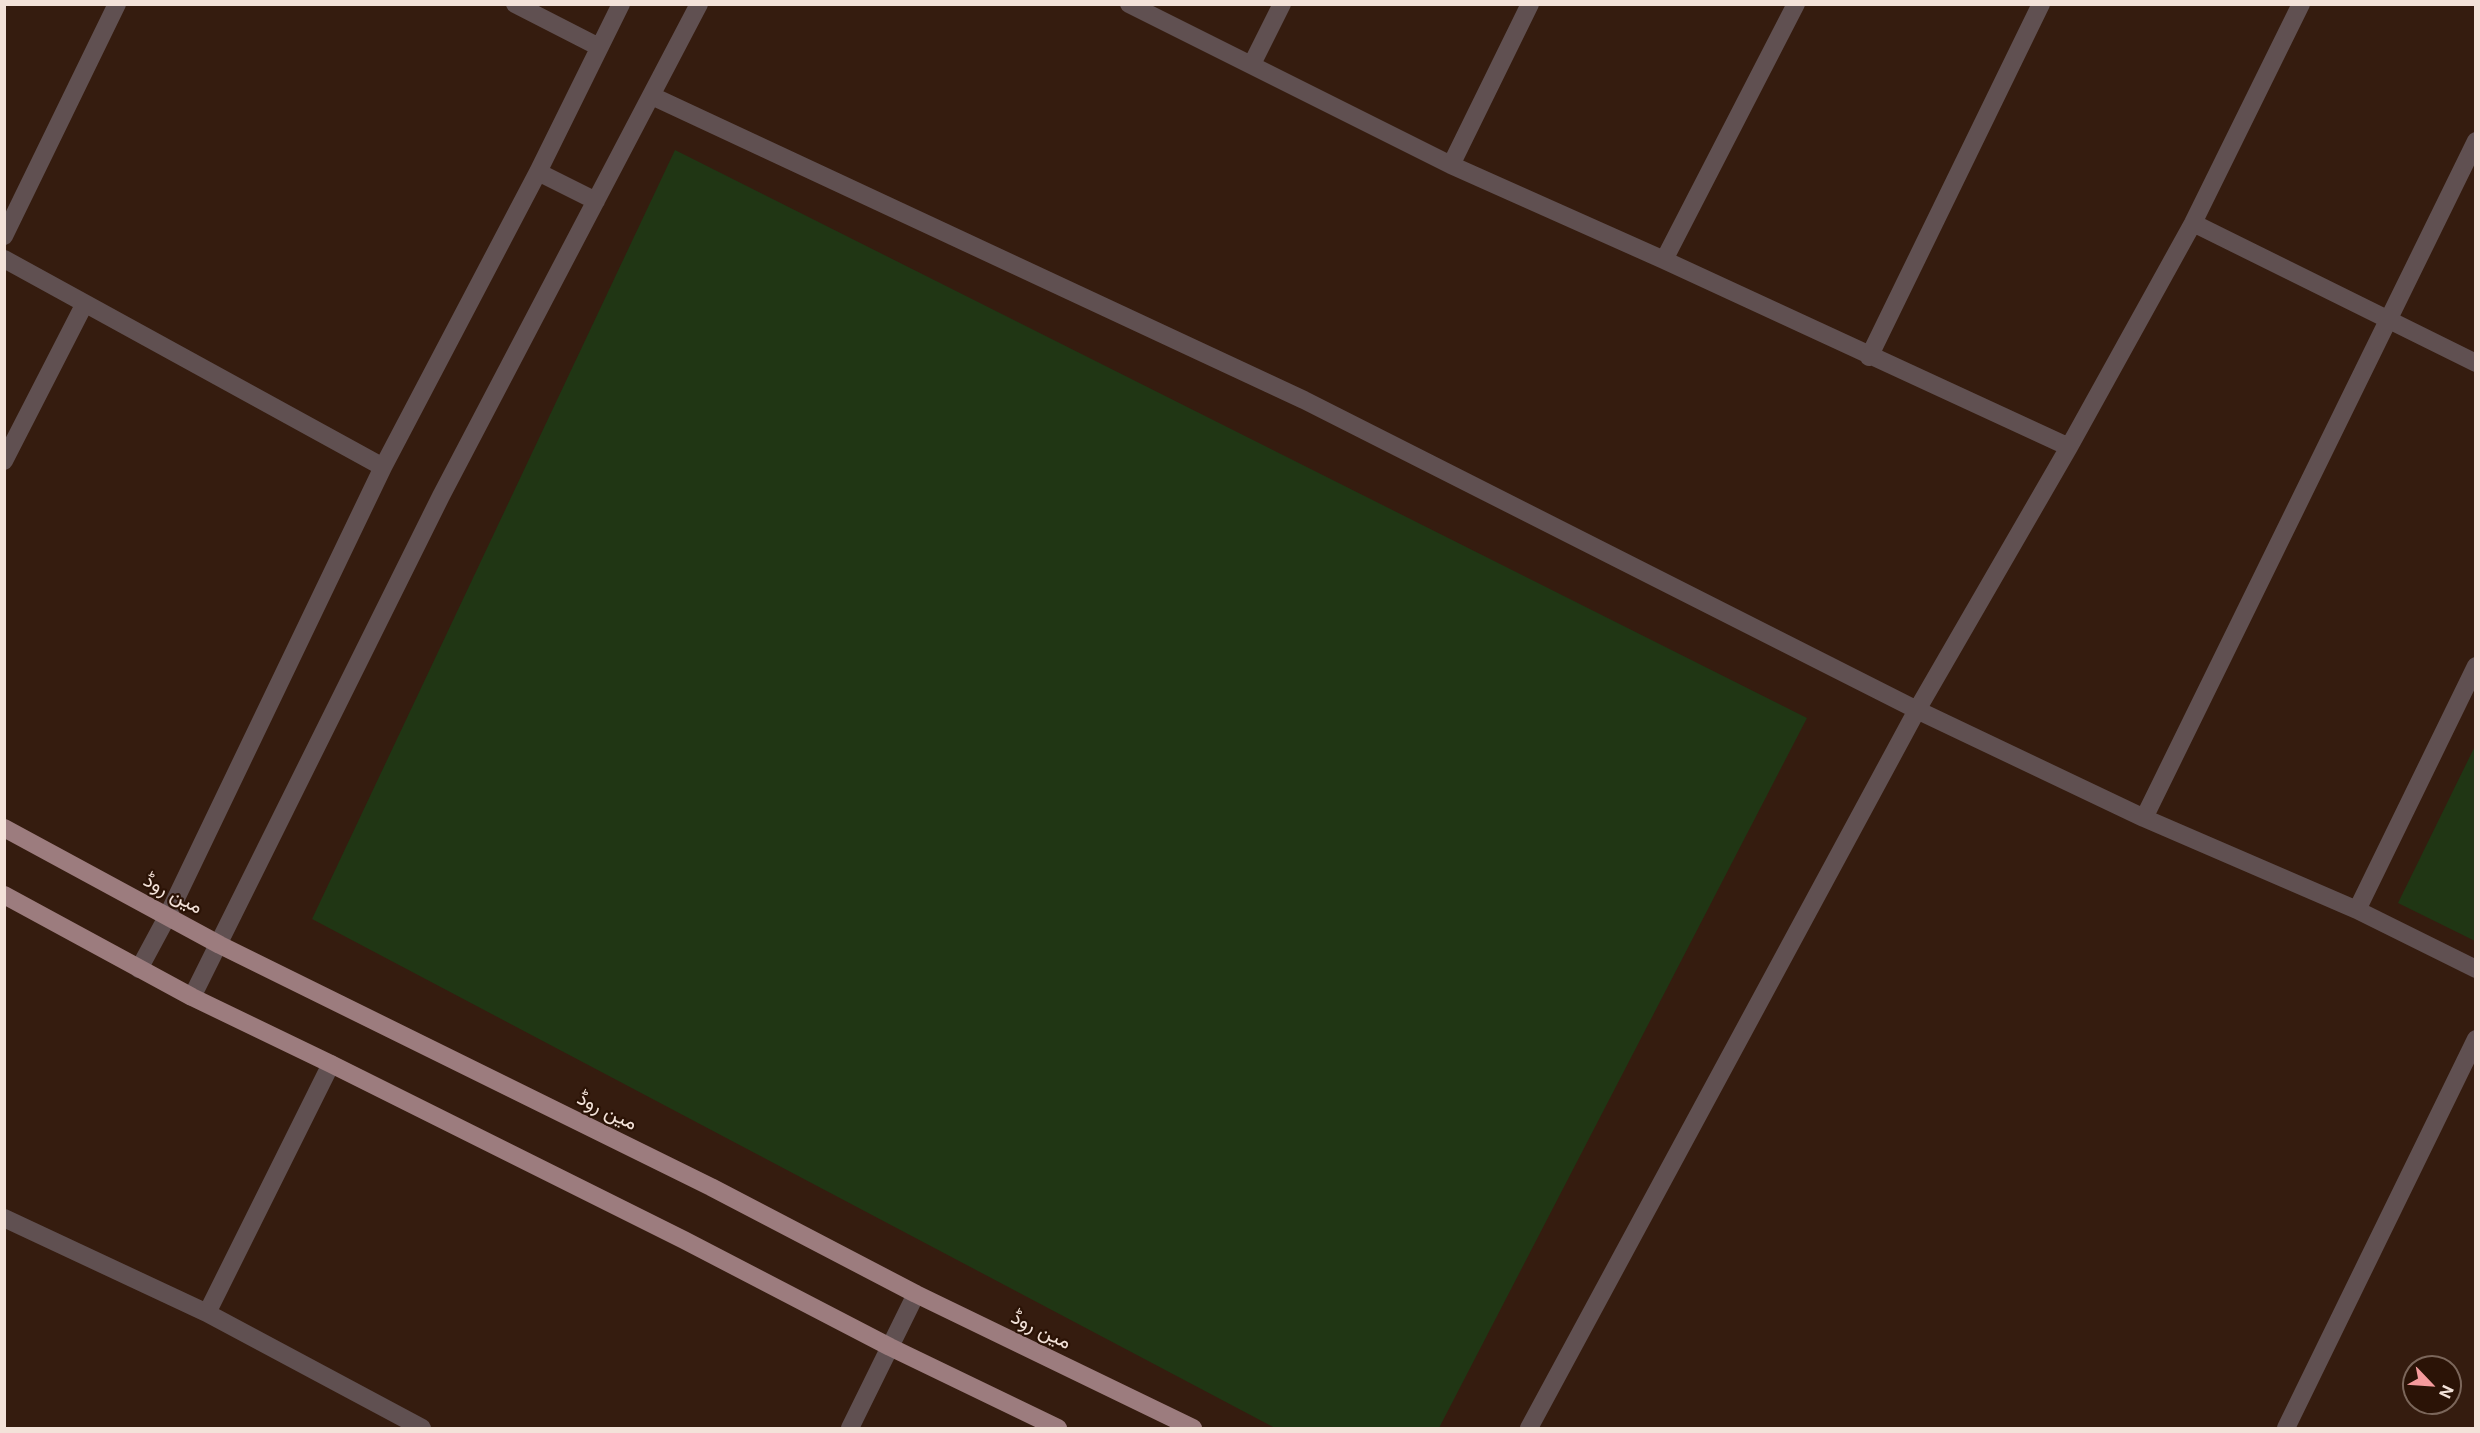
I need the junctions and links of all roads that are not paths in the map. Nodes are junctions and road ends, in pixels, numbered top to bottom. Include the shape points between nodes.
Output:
1 (117, 4) edge
2 (515, 4) edge
3 (621, 4) edge
4 (699, 4) edge
5 (1129, 4) edge
6 (1282, 4) edge
7 (1530, 4) edge
8 (1796, 4) edge
9 (2041, 4) edge
10 (2301, 4) edge
11 (599, 47) junction
12 (1252, 64) junction
13 (652, 96) junction
14 (2475, 141) edge
15 (1451, 165) junction
16 (538, 172) junction
17 (596, 201) junction
18 (2193, 223) junction
19 (4, 236) edge
20 (4, 260) edge
21 (1664, 260) junction
22 (84, 304) junction
23 (2387, 320) junction
24 (1869, 357) junction
25 (2475, 363) edge
26 (11, 433) edge
27 (2069, 447) junction
28 (4, 460) edge
29 (383, 467) junction
30 (2475, 666) edge
31 (1917, 710) junction
32 (2144, 818) junction
33 (4, 828) edge
34 (4, 895) edge
35 (2357, 910) junction
36 (167, 916) junction
37 (220, 945) junction
38 (139, 969) junction
39 (2475, 969) edge
40 (192, 997) junction
41 (2475, 1039) edge
42 (331, 1064) junction
43 (4, 1218) edge
44 (916, 1294) junction
45 (207, 1314) junction
46 (890, 1347) junction
47 (422, 1428) edge
48 (850, 1428) edge
49 (1058, 1428) edge
50 (1193, 1428) edge
51 (1529, 1428) edge
52 (2286, 1428) edge

1 - 19 street
2 - 11 street
3 - 11 street
4 - 13 street
5 - 12 street
6 - 12 street
7 - 15 street
8 - 21 street
9 - 24 street
10 - 18 street
11 - 16 street
12 - 15 street
13 - 17 street
13 - 31 street via 1304,400
14 - 23 street
15 - 21 street
16 - 17 street
16 - 29 street
17 - 37 street via 441,496
18 - 23 street
18 - 27 street
20 - 22 street
21 - 24 street
22 - 26 street
22 - 29 street
23 - 25 street
23 - 32 street
24 - 27 street
26 - 28 street
27 - 31 street
29 - 36 street
30 - 35 street
31 - 32 street
31 - 51 street
32 - 35 street
33 - 36 main road, مین روڈ
34 - 38 main road
35 - 39 street
36 - 37 main road, مین روڈ
36 - 38 street
37 - 40 street
37 - 44 main road, مین روڈ via 711,1187
38 - 40 main road
40 - 42 main road
41 - 52 street
42 - 45 street
42 - 46 main road
43 - 45 street
44 - 46 street
44 - 50 main road, مین روڈ
45 - 47 street
46 - 48 street
46 - 49 main road

